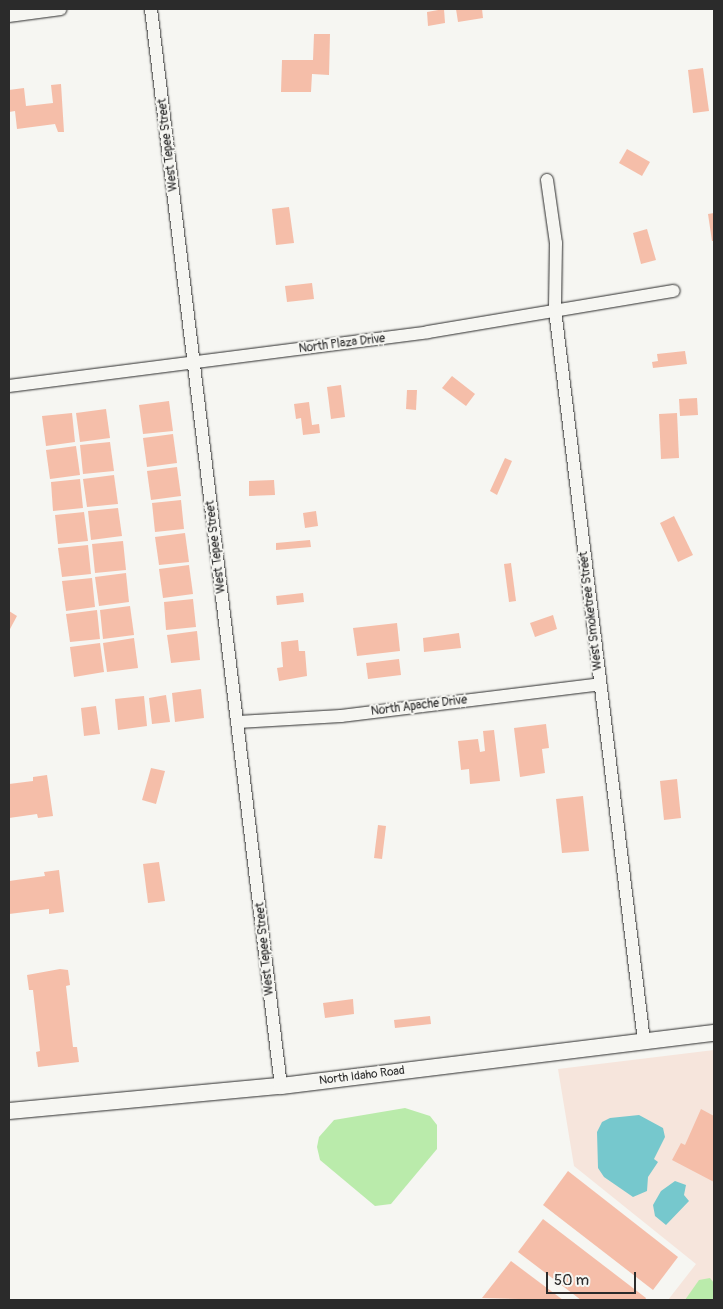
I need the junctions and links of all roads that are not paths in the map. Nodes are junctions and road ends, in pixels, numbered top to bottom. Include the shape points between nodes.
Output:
1 (61, 9) edge
2 (151, 9) edge
3 (9, 16) edge
4 (547, 180) dead end
5 (674, 291) dead end
6 (555, 310) junction
7 (194, 363) junction
8 (9, 386) edge
9 (600, 684) junction
10 (238, 722) junction
11 (714, 1033) edge
12 (644, 1041) junction
13 (281, 1086) junction
14 (9, 1111) edge

1 - 3 street
2 - 7 street, West Tepee Street
4 - 6 street, West Smoketree Street via 556,244
5 - 6 street, North Plaza Drive
6 - 7 street, North Plaza Drive via 428,332
6 - 9 street, West Smoketree Street
7 - 8 street, North Plaza Drive
7 - 10 street, West Tepee Street
9 - 10 street, North Apache Drive via 341,716
9 - 12 street, West Smoketree Street
10 - 13 street, West Tepee Street
11 - 12 street, North Idaho Road
12 - 13 street, North Idaho Road
13 - 14 street, North Idaho Road

